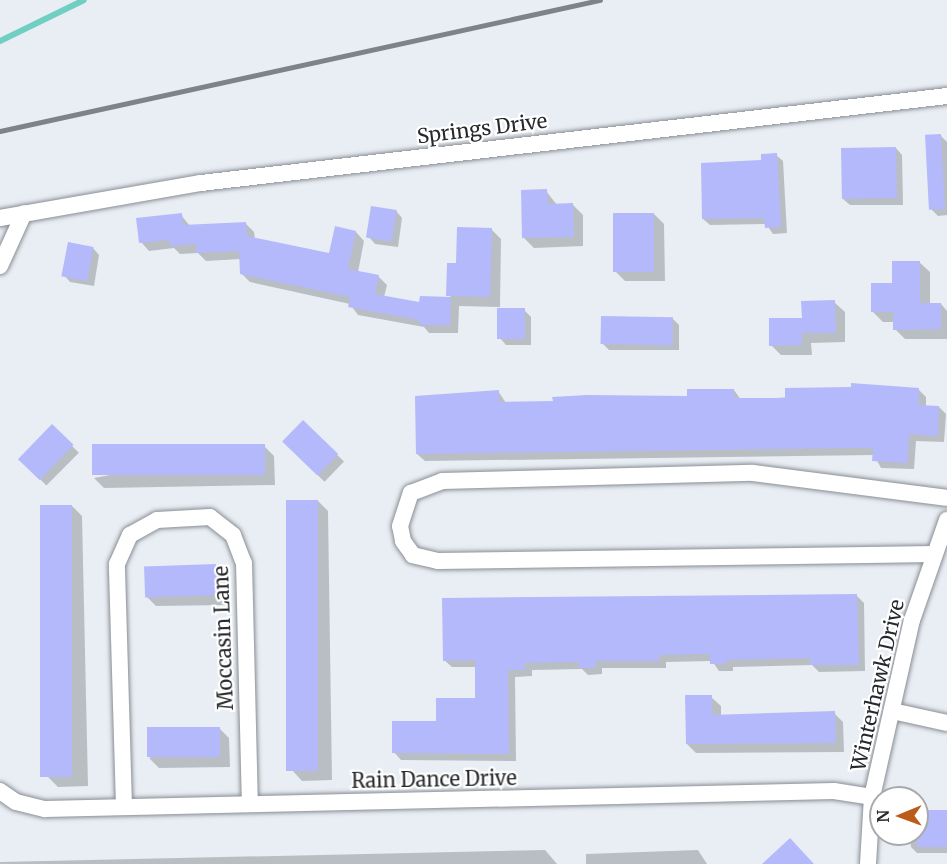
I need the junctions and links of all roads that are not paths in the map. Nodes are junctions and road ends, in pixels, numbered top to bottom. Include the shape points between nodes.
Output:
1 (947, 96) edge
2 (24, 213) junction
3 (0, 218) edge
4 (0, 266) edge
5 (947, 498) edge
6 (947, 520) edge
7 (934, 554) junction
8 (892, 711) junction
9 (947, 723) edge
10 (875, 786) edge
11 (0, 791) edge
12 (869, 797) edge
13 (250, 804) junction
14 (124, 806) junction
15 (869, 846) edge
16 (868, 864) edge

1 - 2 street, Springs Drive via 201,183
2 - 3 street, Springs Drive
2 - 4 street
5 - 7 street via 753,473 442,481 411,494 400,526 403,541 413,555 438,561
6 - 7 street, Winterhawk Drive
7 - 8 street, Winterhawk Drive via 912,620
8 - 9 street
8 - 10 street, Winterhawk Drive
11 - 14 street, Rain Dance Drive via 16,802 45,809
12 - 13 street, Rain Dance Drive via 834,791
13 - 14 street, Rain Dance Drive
13 - 14 street, Moccasin Lane via 244,563 233,535 210,517 157,519 130,535 117,564
15 - 16 street, Winterhawk Drive

